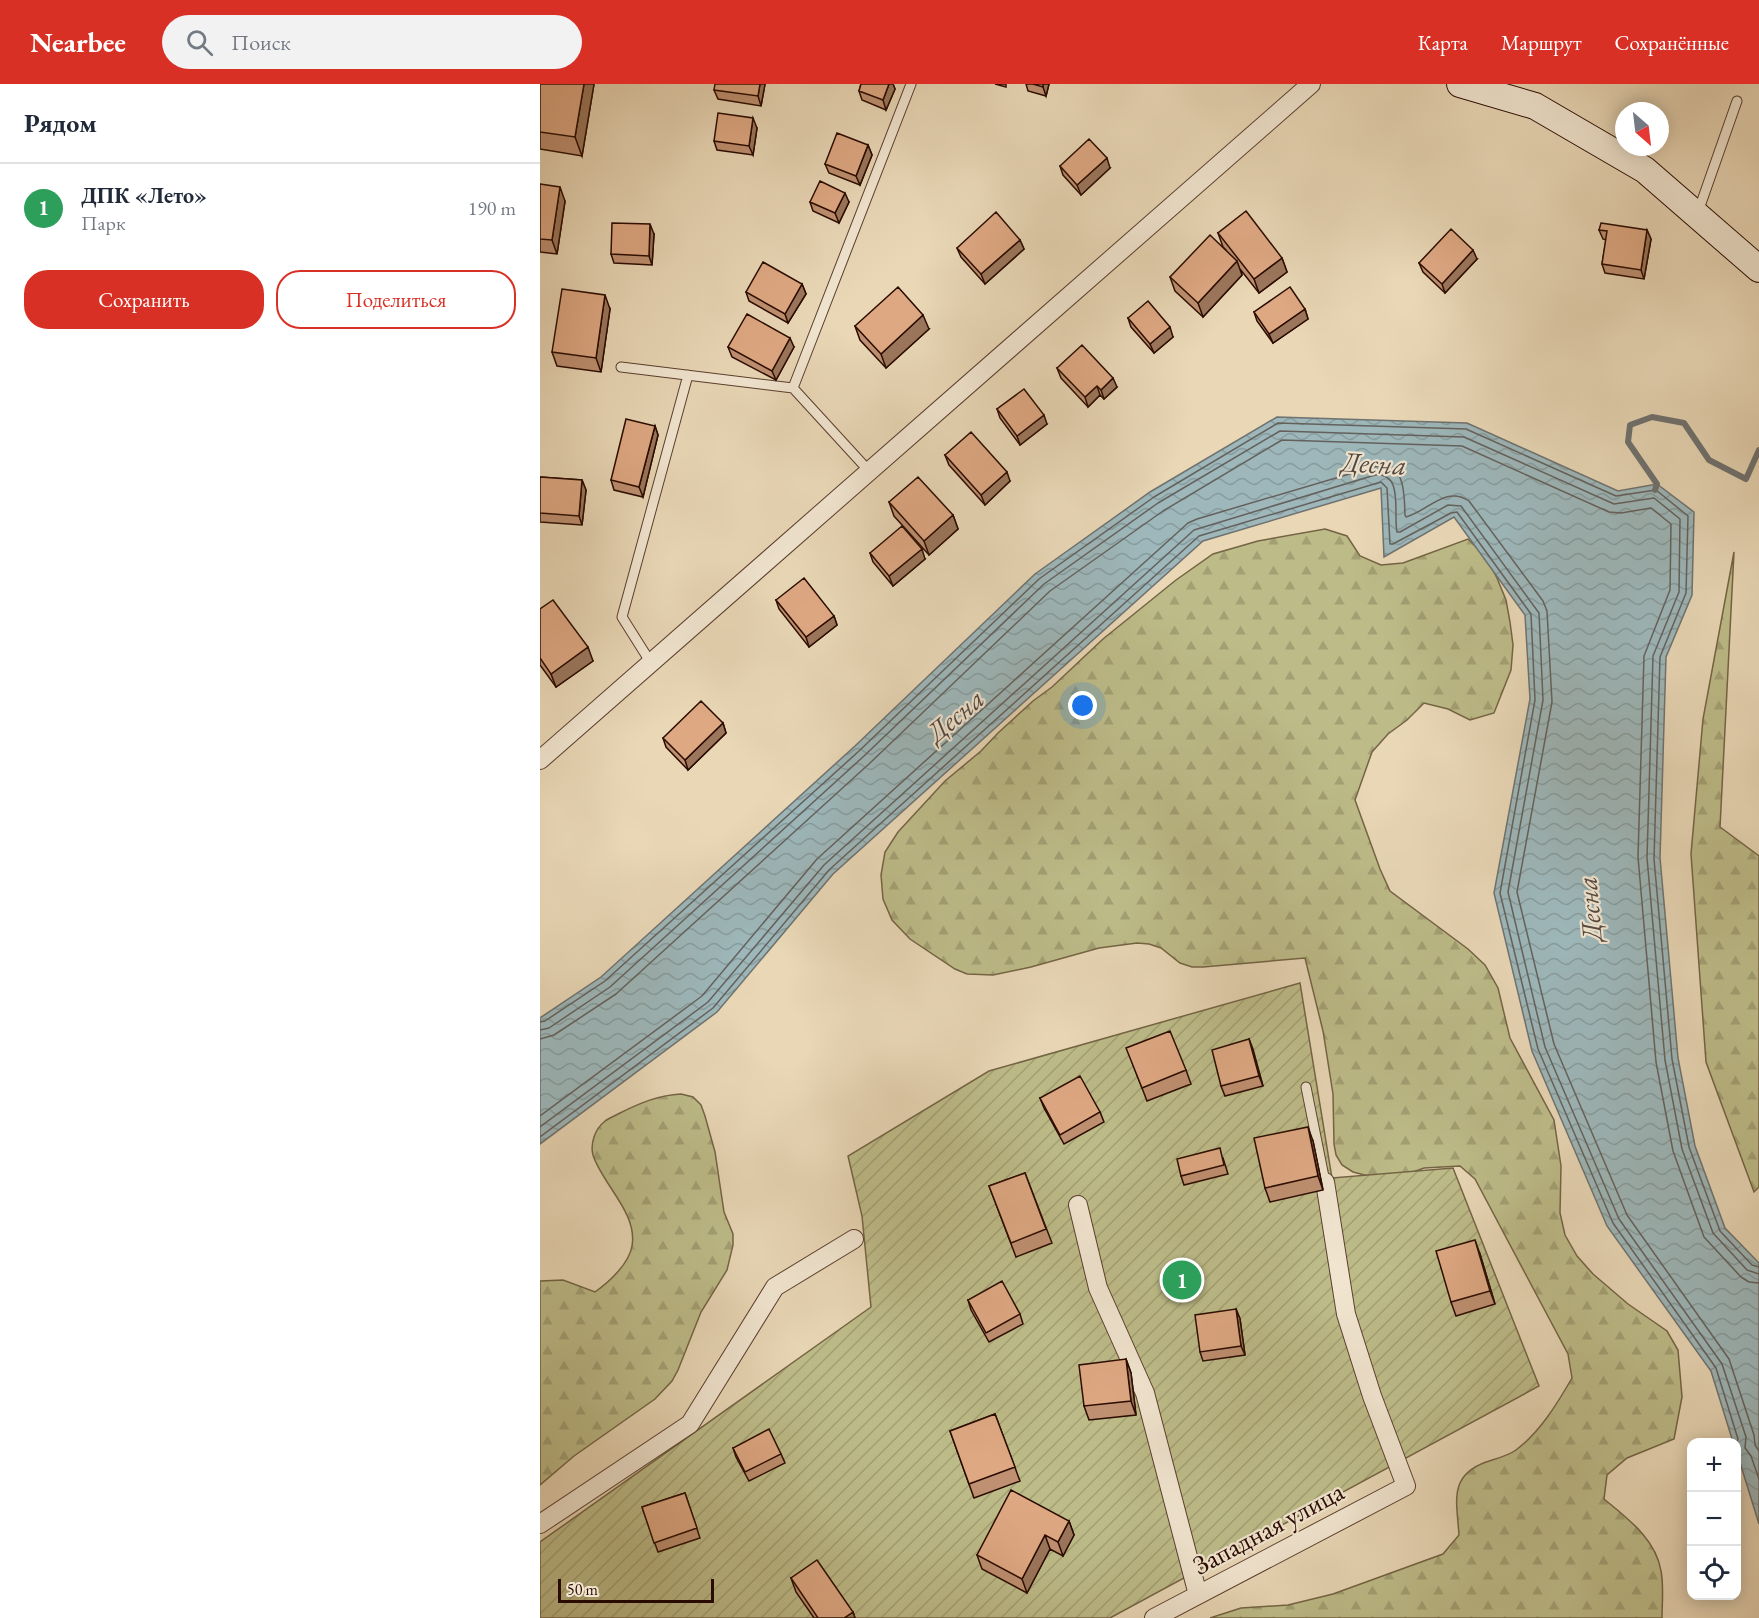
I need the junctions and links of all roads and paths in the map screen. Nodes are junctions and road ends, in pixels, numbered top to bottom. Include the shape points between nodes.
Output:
1 (911, 84) edge
2 (1311, 84) edge
3 (1460, 84) edge
4 (1737, 100) dead end
5 (1697, 215) junction
6 (1759, 269) edge
7 (621, 367) dead end
8 (688, 375) junction
9 (793, 388) junction
10 (869, 471) junction
11 (651, 663) junction
12 (540, 760) edge
13 (1306, 1087) dead end
14 (1325, 1182) joint
15 (1078, 1205) dead end
16 (854, 1239) dead end
17 (540, 1524) edge
18 (1198, 1595) junction
19 (1154, 1618) edge

1 - 9 lane
2 - 10 street
3 - 5 main road via 1535,106 1645,170
4 - 5 lane
5 - 6 main road
7 - 8 lane
8 - 9 lane
8 - 11 lane via 622,617
9 - 10 lane
10 - 11 street
11 - 12 street
13 - 14 lane
14 - 18 street, Западная улица via 1346,1314 1371,1396 1406,1486
15 - 18 street via 1098,1288 1145,1392
16 - 17 street via 775,1287 690,1424
18 - 19 street, Западная улица

